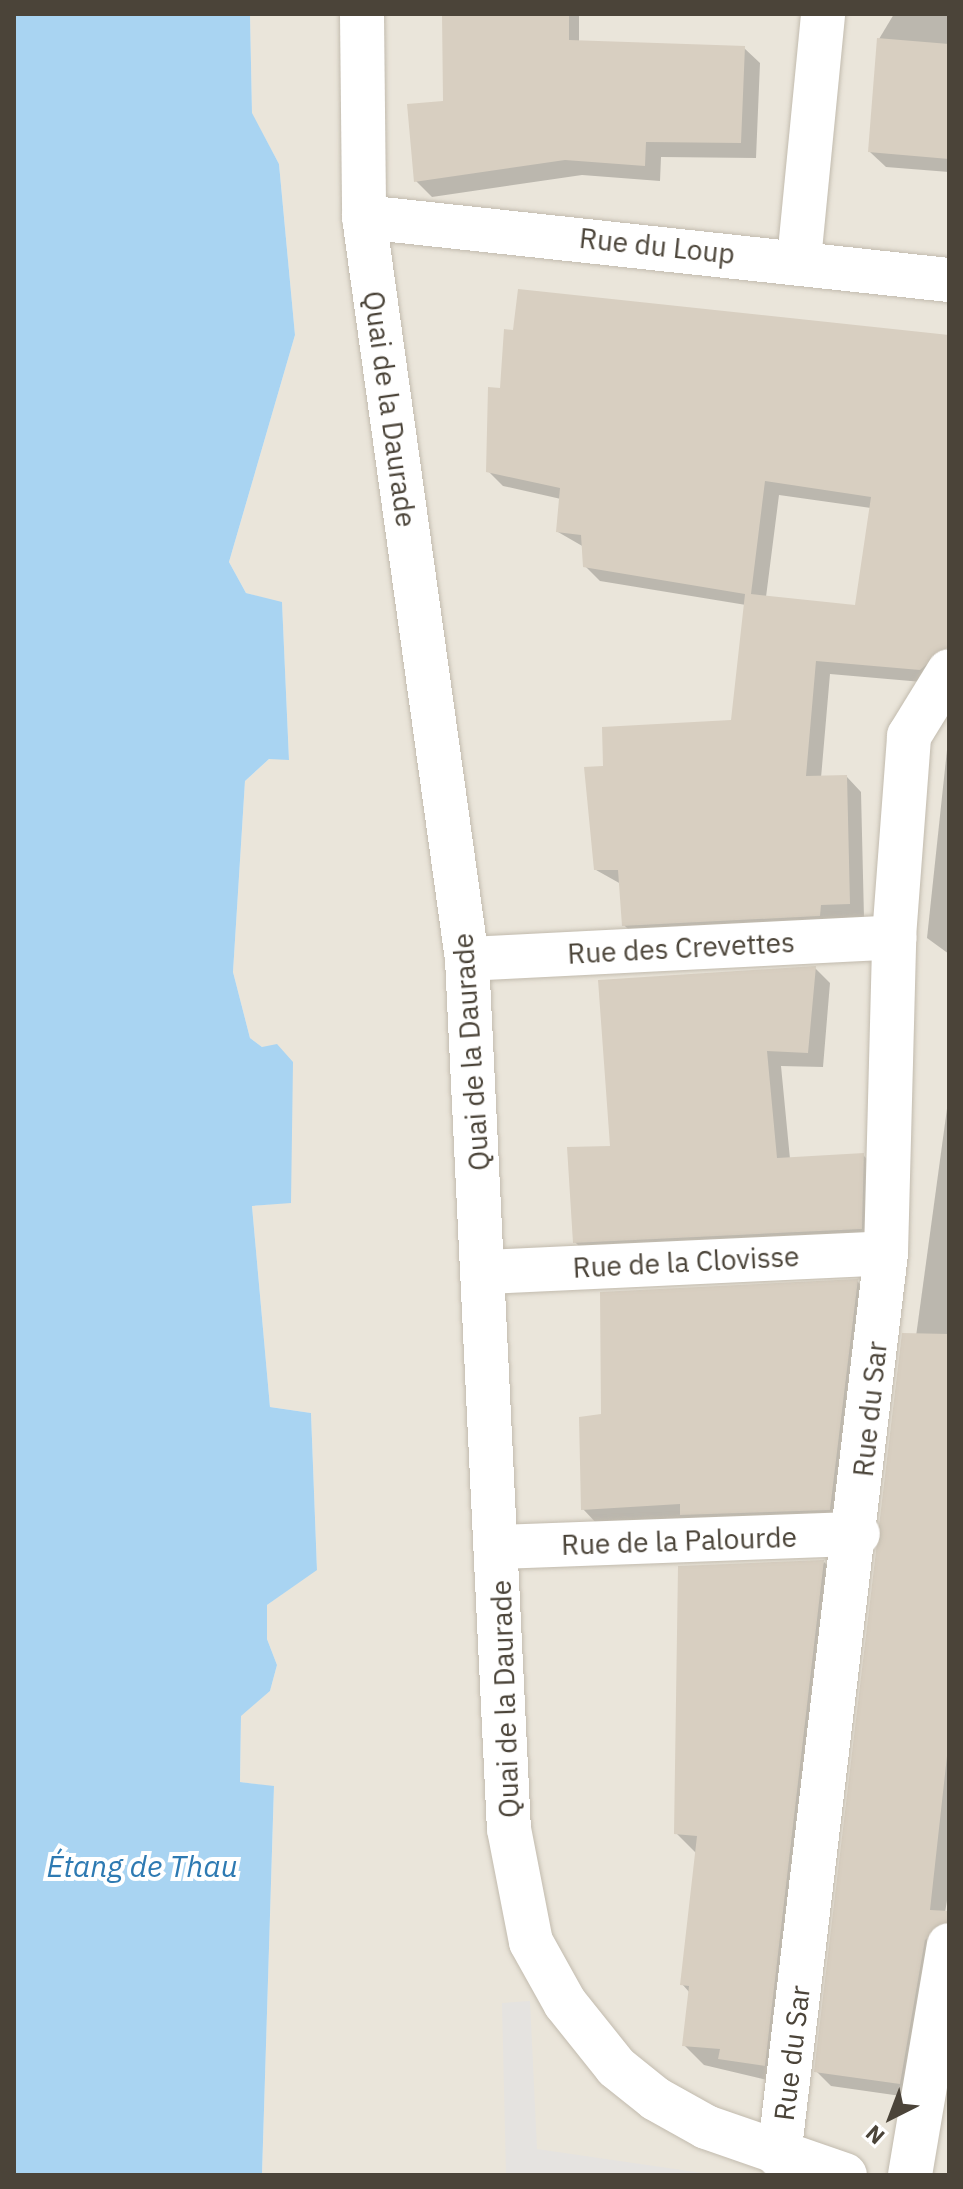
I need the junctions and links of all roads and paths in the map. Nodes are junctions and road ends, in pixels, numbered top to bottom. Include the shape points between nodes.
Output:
1 (362, 14) edge
2 (823, 14) edge
3 (364, 217) junction
4 (799, 260) junction
5 (949, 280) edge
6 (949, 671) edge
7 (894, 937) junction
8 (467, 959) junction
9 (886, 1253) junction
10 (487, 1272) junction
11 (858, 1534) junction
12 (500, 1547) junction
13 (949, 1945) edge
14 (779, 2156) junction
15 (845, 2175) edge
16 (910, 2175) edge

1 - 3 street, Quai de la Daurade
2 - 4 street
3 - 4 street, Rue du Loup
3 - 8 street, Quai de la Daurade
4 - 5 street, Rue du Loup
6 - 7 street, Rue du Sar via 909,736
7 - 8 street, Rue des Crevettes
7 - 9 street, Rue du Sar
8 - 10 street, Quai de la Daurade
9 - 10 street, Rue de la Clovisse
9 - 11 street, Rue du Sar
10 - 12 street, Quai de la Daurade
11 - 12 street, Rue de la Palourde
11 - 14 street, Rue du Sar
12 - 14 street, Quai de la Daurade via 509,1829 531,1942 565,2003 616,2067 706,2127
13 - 16 street
14 - 15 street, Quai de la Daurade

